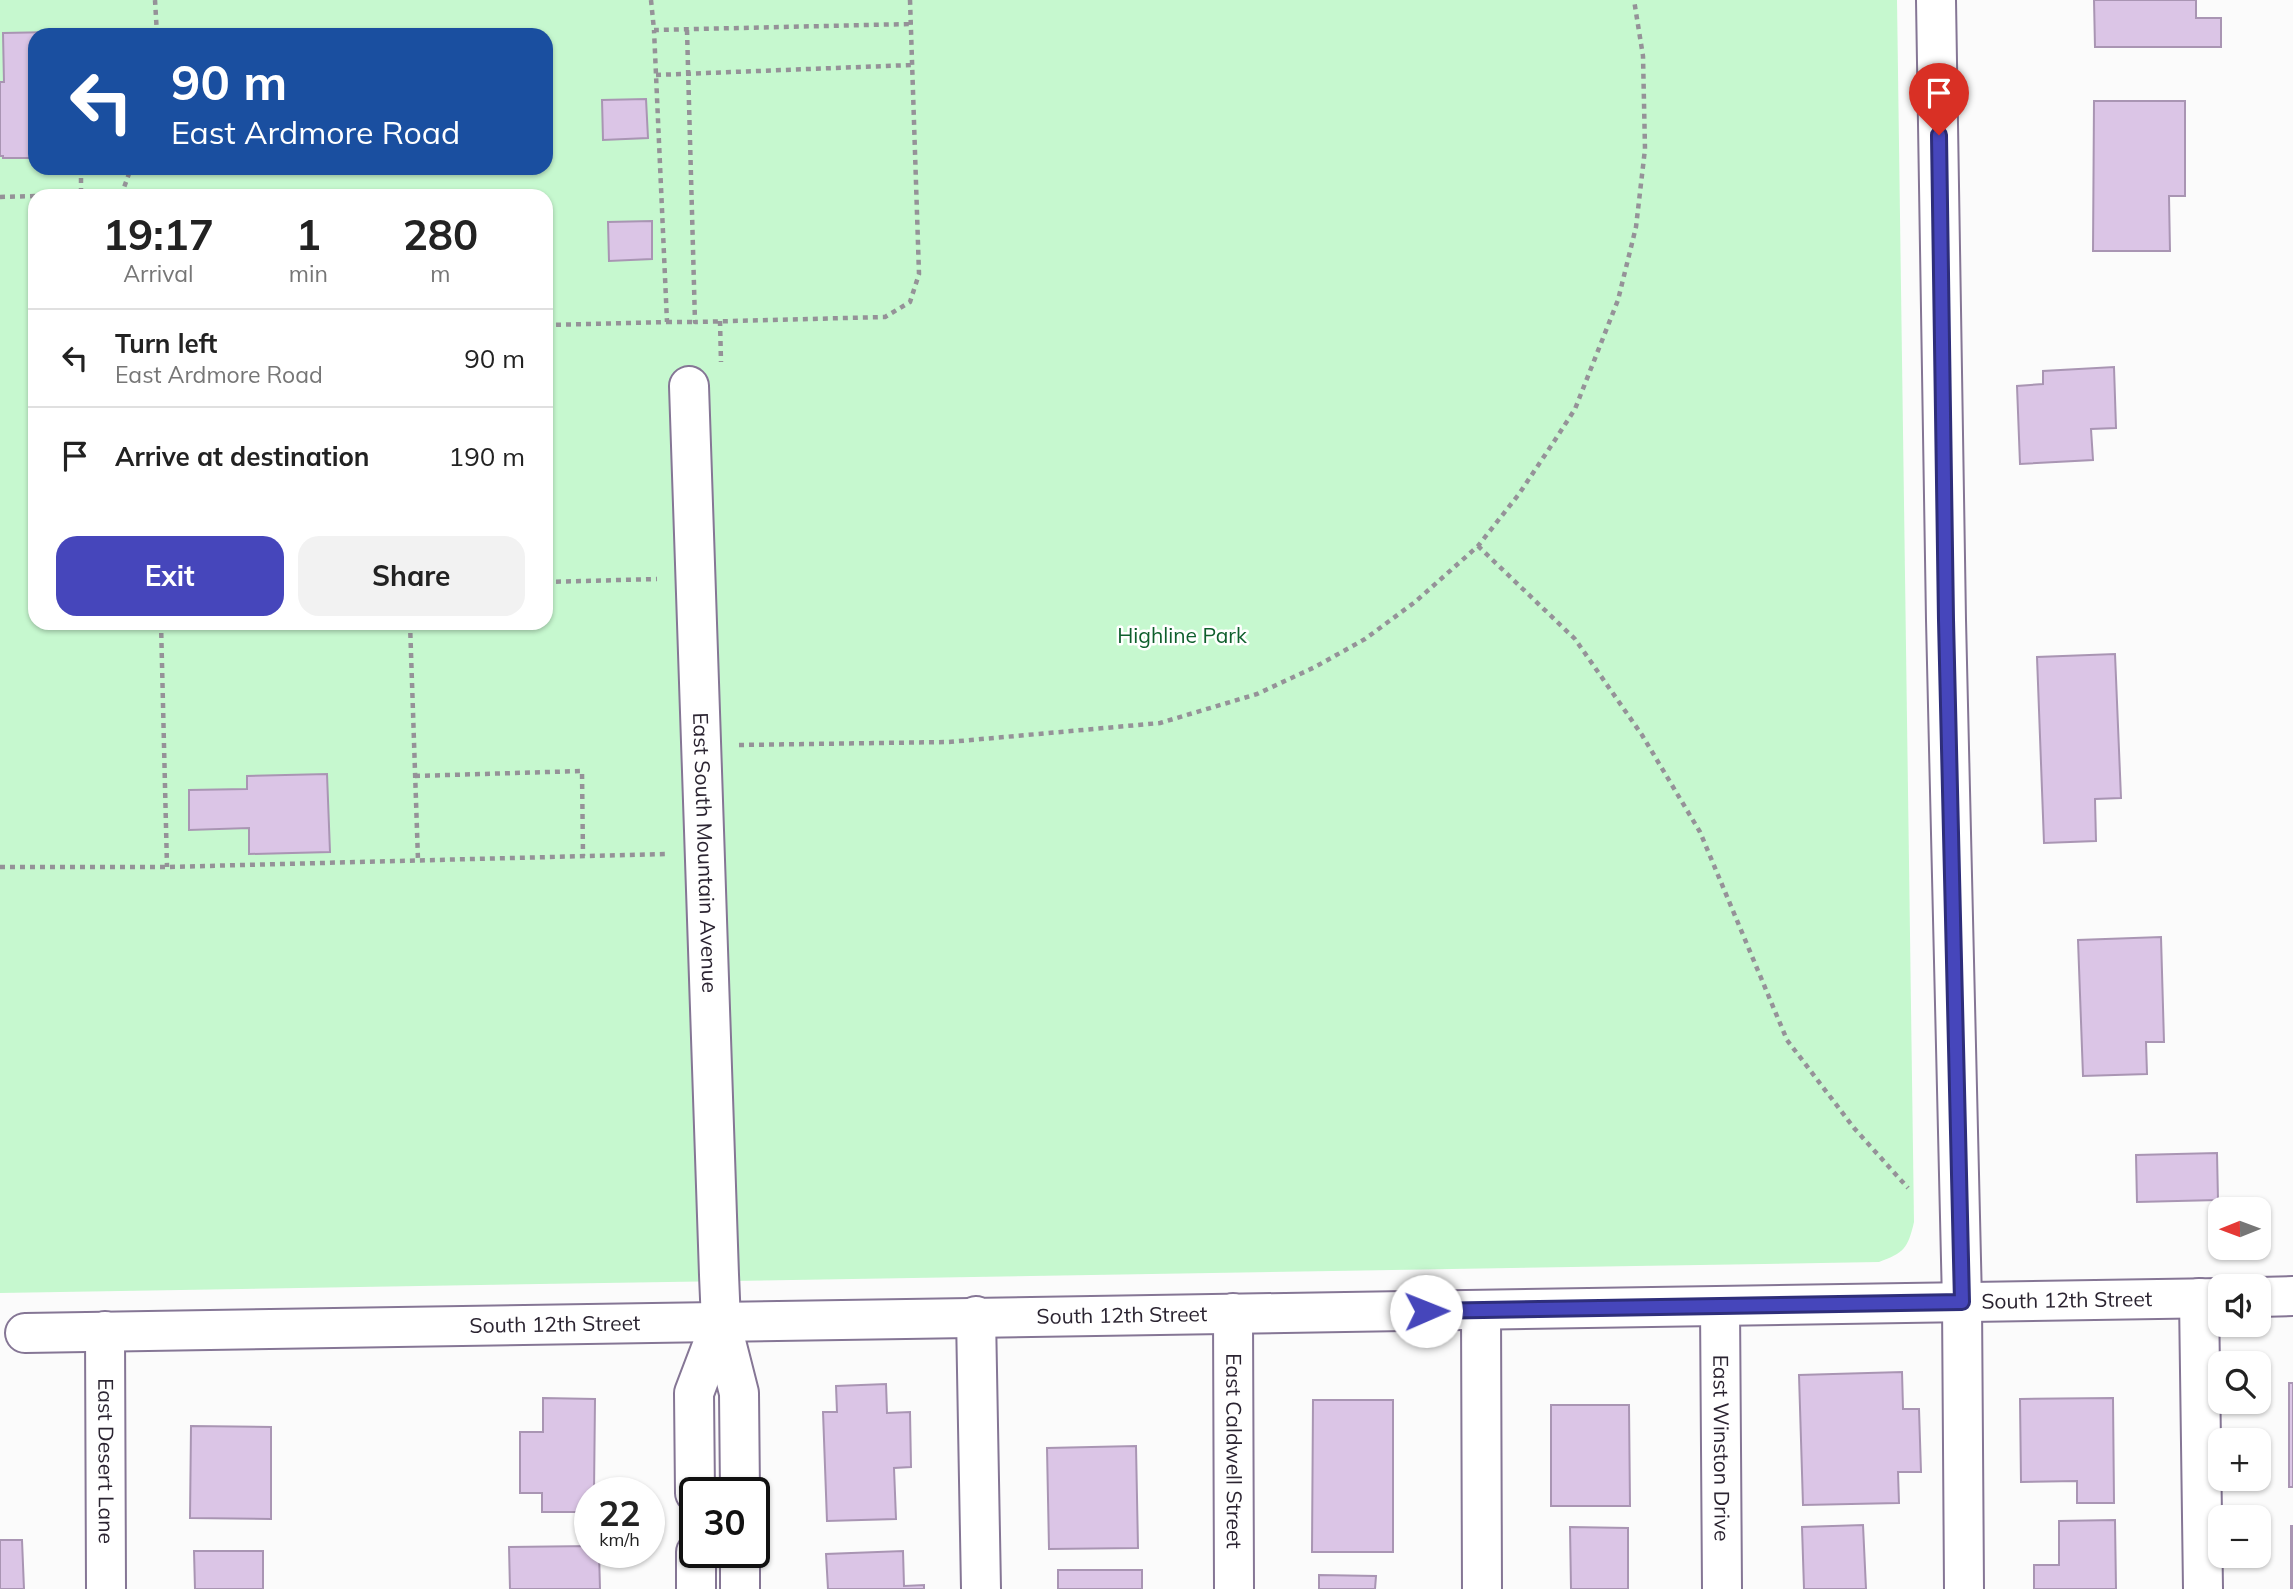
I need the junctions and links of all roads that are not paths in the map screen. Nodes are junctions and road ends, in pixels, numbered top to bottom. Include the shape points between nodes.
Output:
1 (1937, 0) edge
2 (689, 386) dead end
3 (2293, 1296) edge
4 (2271, 1297) edge
5 (2208, 1298) edge
6 (1962, 1302) junction
7 (1720, 1306) junction
8 (1481, 1310) junction
9 (1233, 1313) junction
10 (976, 1317) junction
11 (721, 1322) junction
12 (105, 1331) junction
13 (25, 1332) dead end
14 (2209, 1337) edge
15 (695, 1477) edge
16 (740, 1477) edge
17 (696, 1568) edge
18 (740, 1568) edge
19 (106, 1589) edge
20 (696, 1589) edge
21 (740, 1589) edge
22 (981, 1589) edge
23 (1234, 1589) edge
24 (1482, 1589) edge
25 (1722, 1589) edge
26 (1964, 1589) edge
27 (2203, 1589) edge

1 - 6 street
2 - 11 street, East South Mountain Avenue
3 - 4 street
5 - 6 street, South 12th Street
6 - 7 street, South 12th Street
6 - 26 street
7 - 8 street, South 12th Street
7 - 25 street, East Winston Drive
8 - 9 street, South 12th Street
8 - 24 street
9 - 10 street, South 12th Street
9 - 23 street, East Caldwell Street
10 - 11 street, South 12th Street
10 - 22 street
11 - 12 street, South 12th Street
11 - 15 street, East South Mountain Avenue via 694,1393
11 - 16 street, East South Mountain Avenue via 739,1393
12 - 13 street, South 12th Street
12 - 19 street, East Desert Lane
14 - 27 street
17 - 20 street
18 - 21 street

